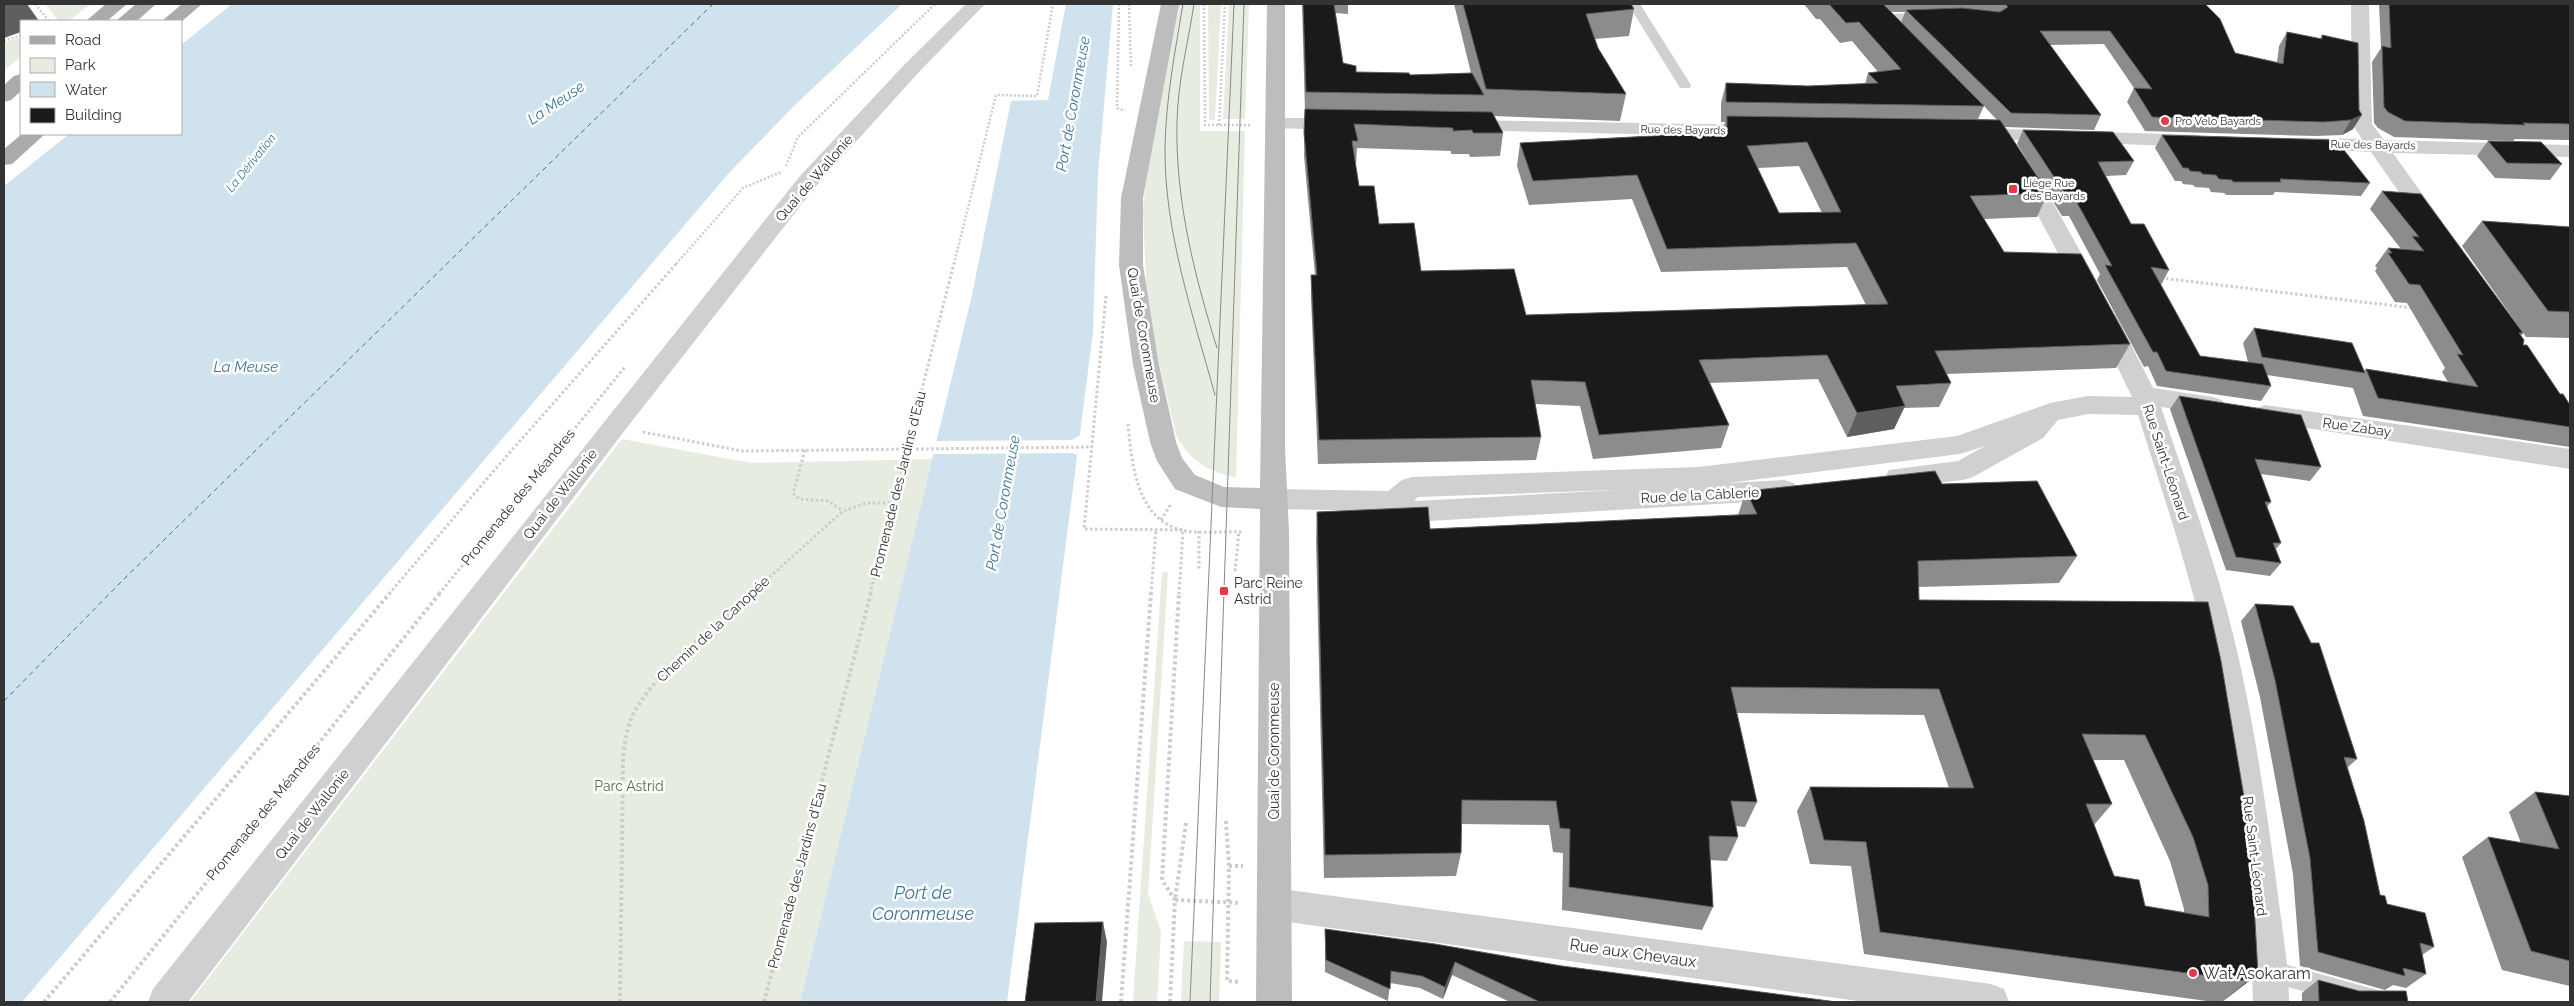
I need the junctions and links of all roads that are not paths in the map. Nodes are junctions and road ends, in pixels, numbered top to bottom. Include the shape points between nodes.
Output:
1 (118, 4) edge
2 (147, 4) edge
3 (164, 4) edge
4 (192, 4) edge
5 (976, 4) edge
6 (1170, 4) edge
7 (1276, 4) edge
8 (1634, 4) edge
9 (1869, 4) edge
10 (2360, 4) edge
11 (1941, 16) edge
12 (1884, 18) junction
13 (96, 20) edge
14 (126, 20) edge
15 (143, 20) edge
16 (172, 20) edge
17 (1905, 40) edge
18 (20, 81) edge
19 (1685, 85) dead end
20 (4, 96) edge
21 (20, 101) edge
22 (4, 113) edge
23 (1979, 115) edge
24 (20, 124) edge
25 (1362, 124) edge
26 (1264, 125) junction
27 (1442, 126) edge
28 (1780, 131) edge
29 (1958, 134) edge
30 (34, 135) edge
31 (1998, 135) junction
32 (4, 138) edge
33 (2216, 141) edge
34 (2285, 143) edge
35 (2378, 145) junction
36 (2570, 151) edge
37 (4, 159) edge
38 (2446, 243) edge
39 (2145, 401) junction
40 (2570, 459) edge
41 (1274, 499) junction
42 (1274, 904) junction
43 (2270, 971) junction
44 (1274, 992) edge
45 (166, 1002) edge
46 (1991, 1002) edge
47 (2272, 1002) edge
48 (2381, 1002) edge

1 - 13 main road
2 - 14 main road
3 - 15 main road
4 - 16 main road
5 - 45 street, Quai de Wallonie via 808,181 612,427
6 - 41 main road, Quai de Coronmeuse via 1132,198 1131,265 1146,365 1163,442 1170,461 1185,482 1221,496
7 - 26 main road, Quai de Coronmeuse
8 - 19 lane
9 - 12 street
10 - 35 street via 2362,124
11 - 12 lane
12 - 17 street
18 - 20 main road
21 - 22 main road
23 - 31 street, Rue Saint-Léonard
24 - 32 main road
25 - 26 street
26 - 41 main road, Quai de Coronmeuse
27 - 28 street, Rue des Bayards
29 - 31 street
30 - 37 main road
31 - 33 street
31 - 39 street, Rue Saint-Léonard via 2045,208 2113,333
34 - 35 street, Rue des Bayards
35 - 36 street, Rue des Bayards
35 - 38 street
39 - 40 street, Rue Zabay
39 - 41 street, Rue de la Câblerie via 2088,405 2050,412 2034,431 1963,470 1772,491 1413,512 1393,501
39 - 43 street, Rue Saint-Léonard via 2199,563 2218,635 2245,775
41 - 42 main road, Quai de Coronmeuse
42 - 44 main road, Quai de Coronmeuse
42 - 46 street, Rue aux Chevaux
43 - 47 street, Rue Saint-Léonard
43 - 48 lane

